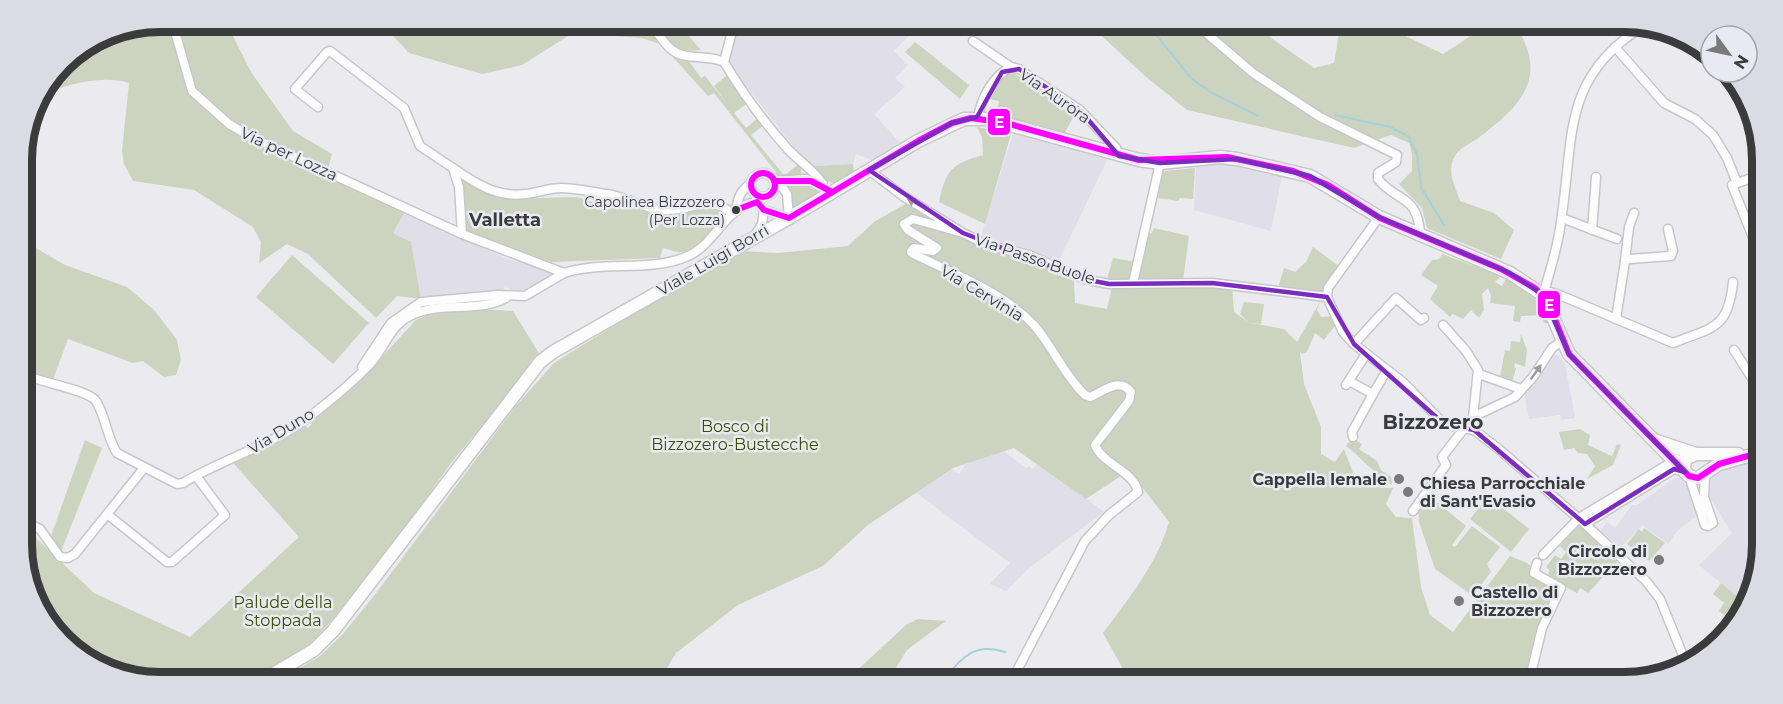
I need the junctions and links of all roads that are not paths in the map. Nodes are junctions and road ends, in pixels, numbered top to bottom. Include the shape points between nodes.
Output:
1 (175, 32) edge
2 (658, 32) edge
3 (732, 32) edge
4 (1205, 32) edge
5 (1634, 32) edge
6 (973, 41) dead end
7 (1615, 47) junction
8 (724, 62) junction
9 (1011, 67) junction
10 (318, 107) dead end
11 (978, 118) junction
12 (1119, 156) junction
13 (1160, 163) junction
14 (806, 167) junction
15 (453, 168) junction
16 (869, 170) junction
17 (1596, 177) dead end
18 (806, 178) junction
19 (1752, 178) edge
20 (776, 181) junction
21 (822, 183) junction
22 (1737, 183) junction
23 (750, 184) junction
24 (832, 192) junction
25 (758, 200) junction
26 (764, 210) junction
27 (734, 212) junction
28 (1634, 213) dead end
29 (1379, 217) junction
30 (789, 218) junction
31 (1562, 218) junction
32 (1668, 229) dead end
33 (1592, 230) junction
34 (963, 233) junction
35 (462, 234) junction
36 (1752, 235) edge
37 (1420, 236) junction
38 (753, 237) junction
39 (1617, 239) dead end
40 (1625, 261) junction
41 (564, 273) junction
42 (1733, 282) dead end
43 (1133, 284) junction
44 (1541, 293) junction
45 (1327, 297) junction
46 (1424, 318) dead end
47 (1616, 319) junction
48 (1443, 325) dead end
49 (1561, 342) junction
50 (1354, 344) junction
51 (1734, 350) dead end
52 (1366, 354) junction
53 (1387, 370) junction
54 (1479, 374) junction
55 (32, 378) edge
56 (1752, 379) edge
57 (1521, 389) junction
58 (1373, 394) junction
59 (1473, 417) junction
60 (1464, 428) junction
61 (1353, 437) dead end
62 (1650, 438) junction
63 (1695, 454) junction
64 (1752, 454) edge
65 (1752, 455) edge
66 (1673, 461) junction
67 (144, 468) junction
68 (1706, 472) junction
69 (1686, 473) junction
70 (195, 476) junction
71 (1413, 511) dead end
72 (107, 514) junction
73 (1582, 521) junction
74 (32, 525) edge
75 (1543, 555) dead end
76 (1537, 563) dead end
77 (1683, 657) edge
78 (277, 672) edge
79 (1016, 672) edge
80 (1531, 672) edge

1 - 35 street, Via per Lozza via 192,91 229,124
2 - 8 street via 673,51
3 - 8 street
4 - 37 street via 1253,73 1320,117 1397,155 1395,162 1378,173 1378,178 1412,204
5 - 7 street
6 - 9 street, Via Aurora
7 - 22 street via 1664,103 1695,119 1713,135
7 - 31 street via 1586,81 1578,101 1567,153
8 - 14 street via 775,134
9 - 11 street, Via Aurora via 1002,72 986,95
9 - 12 street, Via Aurora via 1080,110
10 - 15 street via 295,89 330,51 404,108 420,146
11 - 12 main road, Viale Luigi Borri
11 - 16 main road, Viale Luigi Borri via 952,123
12 - 13 main road, Viale Luigi Borri
13 - 29 main road, Viale Luigi Borri via 1220,158 1288,170 1329,186
13 - 43 street
14 - 18 street
14 - 21 street
15 - 27 street via 480,186 509,194 560,188 620,196 663,210 714,202
15 - 35 street via 459,187
16 - 24 main road, Viale Luigi Borri
34 -> 16 street, Via Passo Buole
17 - 33 street
18 - 20 street
18 - 21 street
19 - 22 street
20 - 23 street via 760,173
20 - 25 street via 770,195
20 - 30 street via 787,194
21 - 24 street
22 - 36 street via 1732,185
23 - 25 street
23 - 27 street via 743,189
24 - 30 main road, Viale Luigi Borri
25 - 26 street
25 - 27 street
26 - 30 street
26 - 38 street via 762,224
27 - 41 street via 690,256 667,262 585,266
28 - 40 street
29 - 37 main road, Viale Luigi Borri
29 - 45 street via 1330,282
30 - 38 main road, Viale Luigi Borri
31 - 33 street
31 - 44 street via 1554,258
32 - 40 street via 1671,256
33 - 39 street
34 - 43 street, Via Passo Buole via 1084,279
34 - 79 street, Via Cervinia via 913,219 904,224 937,248 914,248 913,254 984,290 1025,318 1085,395 1090,397 1118,384 1131,392 1129,401 1095,445 1135,484 1138,492 1108,515 1085,541
35 - 41 street, Via per Lozza
37 - 44 main road, Viale Luigi Borri via 1510,273
38 - 78 main road, Viale Luigi Borri via 540,362 333,631 314,650
40 - 47 street
41 - 70 street, Via Duno via 535,292 498,302 420,311 407,317 371,362 307,419
42 - 47 street via 1729,311 1723,320 1673,343
43 - 45 street, Via Passo Buole via 1212,283
44 - 47 street via 1550,291
44 - 49 main road
45 - 50 street via 1343,332
46 - 50 street via 1421,320 1396,298
48 - 54 street via 1476,363
57 -> 49 street
49 - 62 main road
50 - 52 street
51 - 56 street
52 - 53 street
52 - 58 street via 1347,383
53 - 58 street
53 - 60 street via 1444,423
54 - 57 street
54 - 59 street
55 - 67 street, Via Duno via 95,399 117,453
57 - 59 street via 1501,406
58 - 61 street via 1351,433
59 - 60 street
60 - 71 street via 1442,457 1446,465
60 - 73 street via 1474,430 1491,443
62 - 63 main road
62 - 66 main road
63 - 64 main road
63 - 66 street
63 - 68 main road via 1707,462
63 - 69 main road via 1685,459
65 - 68 main road via 1727,461
66 - 69 main road
66 - 73 street
67 - 70 street, Via Duno via 177,484
67 - 72 street
68 - 69 main road via 1698,478
68 - 69 street via 1704,497 1713,523 1708,526
69 - 73 street via 1674,469
70 - 72 street via 225,515 176,560 167,562
72 - 74 street via 68,558 60,557 40,529
73 - 75 street
73 - 77 street via 1656,593
76 - 80 street via 1534,573 1561,588 1542,628

